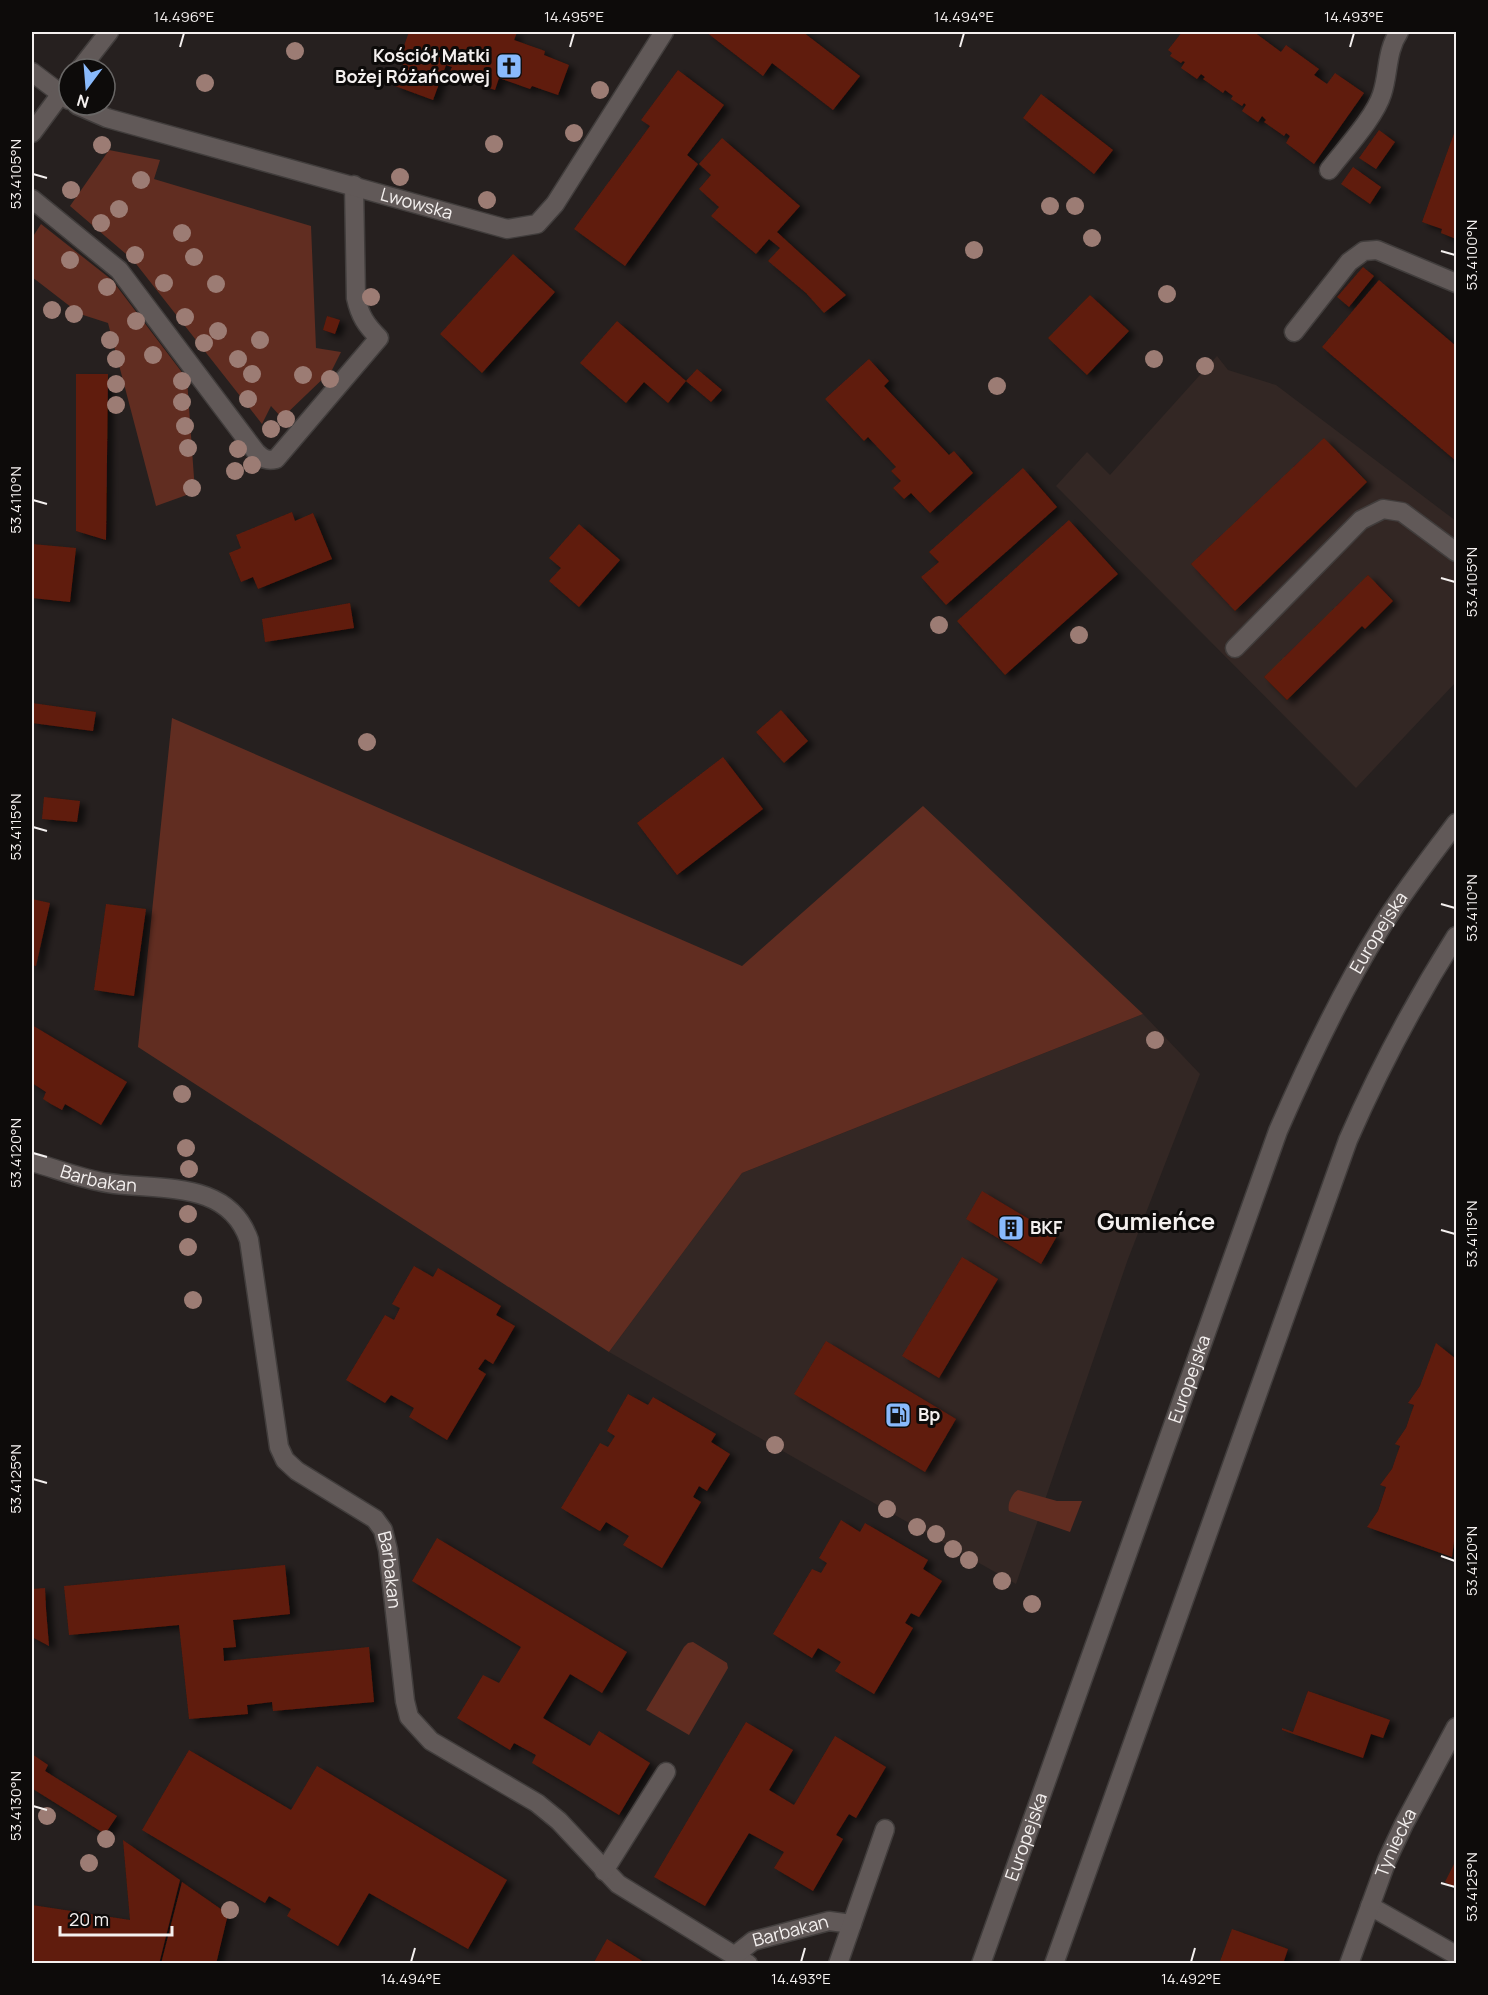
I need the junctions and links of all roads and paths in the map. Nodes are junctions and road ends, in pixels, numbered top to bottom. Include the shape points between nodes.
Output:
1 (109, 32) edge
2 (664, 32) edge
3 (1399, 32) edge
4 (89, 57) edge
5 (32, 72) edge
6 (57, 87) edge
7 (57, 103) edge
8 (105, 117) edge
9 (32, 133) edge
10 (1329, 170) dead end
11 (354, 185) junction
12 (32, 199) edge
13 (1456, 283) edge
14 (1294, 332) dead end
15 (1456, 552) edge
16 (1234, 648) dead end
17 (1456, 823) edge
18 (1456, 936) edge
19 (32, 1162) edge
20 (1456, 1727) edge
21 (666, 1772) dead end
22 (885, 1829) dead end
23 (604, 1871) junction
24 (1370, 1906) junction
25 (852, 1924) junction
26 (1456, 1954) edge
27 (741, 1960) edge
28 (838, 1964) edge
29 (981, 1964) edge
30 (1054, 1964) edge
31 (1349, 1964) edge

1 - 4 street
2 - 11 street, Lwowska via 555,204 537,224 507,229
3 - 10 street via 1390,51 1376,107
5 - 6 street
7 - 9 street
8 - 11 street, Lwowska
11 - 12 street via 356,298 366,326 379,338 276,459 270,460 256,452 119,270
13 - 14 street via 1377,250 1364,251 1349,262
15 - 16 street via 1402,512 1383,509 1361,520
17 - 29 street, Europejska via 1380,929 1353,975 1278,1131
18 - 30 street via 1391,1048 1348,1140
19 - 23 street, Barbakan via 105,1183 196,1193 234,1213 249,1240 282,1454 297,1471 375,1519 383,1530 409,1717 430,1741 537,1803 559,1821
20 - 24 street, Tyniecka via 1404,1824
21 - 23 street
22 - 25 street, Barbakan
23 - 27 street, Barbakan via 643,1902
24 - 26 street
24 - 31 street, Tyniecka
25 - 27 street, Barbakan via 829,1921 753,1941
25 - 28 street, Barbakan

